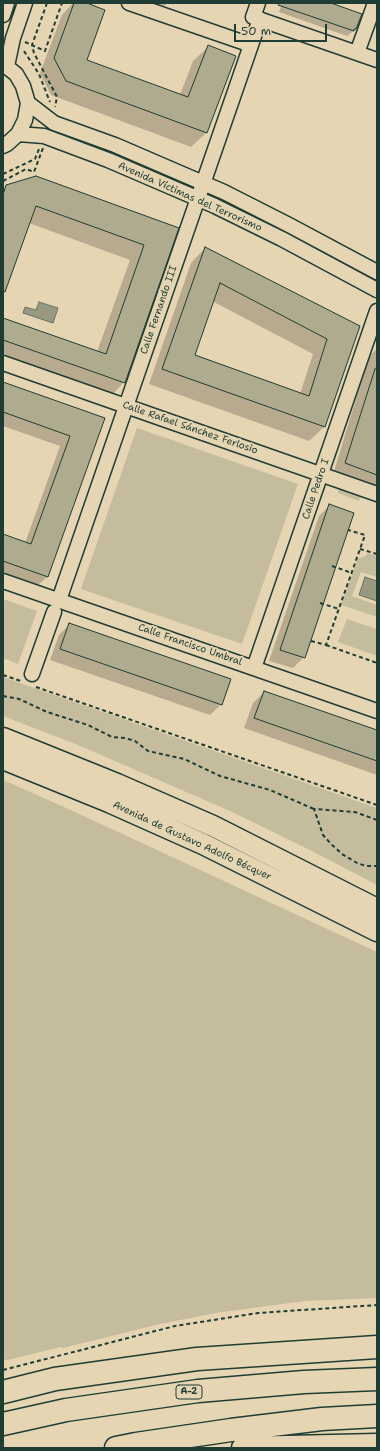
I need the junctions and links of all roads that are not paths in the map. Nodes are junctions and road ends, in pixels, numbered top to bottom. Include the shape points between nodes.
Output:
1 (7, 3) edge
2 (25, 3) edge
3 (129, 3) edge
4 (258, 3) edge
5 (375, 3) edge
6 (3, 15) edge
7 (257, 18) junction
8 (251, 45) junction
9 (357, 54) junction
10 (377, 60) edge
11 (5, 65) edge
12 (28, 103) junction
13 (18, 134) junction
14 (3, 146) edge
15 (203, 183) junction
16 (197, 198) junction
17 (377, 272) edge
18 (377, 290) edge
19 (377, 311) edge
20 (3, 364) edge
21 (126, 406) junction
22 (321, 474) junction
23 (377, 494) edge
24 (3, 581) edge
25 (57, 606) junction
26 (254, 668) junction
27 (30, 681) road end
28 (377, 711) edge
29 (3, 738) edge
30 (3, 759) edge
31 (377, 909) edge
32 (377, 931) edge
33 (377, 1347) edge
34 (377, 1379) edge
35 (3, 1392) edge
36 (377, 1416) edge
37 (3, 1424) edge
38 (377, 1446) edge
39 (116, 1448) edge
40 (243, 1448) edge

1 - 6 street
2 - 11 street
3 - 8 street
4 - 7 street, Calle Fernando III
5 - 9 street
7 - 8 street, Calle Fernando III
7 - 9 street
8 - 15 street, Calle Fernando III
9 - 10 street
11 - 12 street via 16,74
12 - 13 street via 25,120
12 - 15 street, Avenida Víctimas del Terrorismo via 54,123 115,145
13 - 14 street
13 - 16 street, Avenida Víctimas del Terrorismo via 44,136
15 - 16 street, Calle Fernando III
15 - 17 street, Avenida Víctimas del Terrorismo via 290,225
16 - 18 street, Avenida Víctimas del Terrorismo via 282,239
16 - 21 street, Calle Fernando III
19 - 22 street, Calle Pedro I
20 - 21 street, Calle Rafael Sánchez Ferlosio
21 - 22 street, Calle Rafael Sánchez Ferlosio
21 - 25 street, Calle Fernando III
22 - 23 street, Calle Rafael Sánchez Ferlosio
22 - 26 street, Calle Pedro I
24 - 25 street, Calle Francisco Umbral
25 - 26 street, Calle Francisco Umbral
25 - 27 street, Calle Fernando III
26 - 28 street, Calle Francisco Umbral
29 - 31 street, Avenida de Gustavo Adolfo Bécquer via 213,826
30 - 32 street, Avenida de Gustavo Adolfo Bécquer via 203,844
33 - 35 highway via 197,1359 55,1379
34 - 37 highway, A-2 via 198,1390 66,1410
36 - 39 highway via 262,1426
38 - 40 highway

